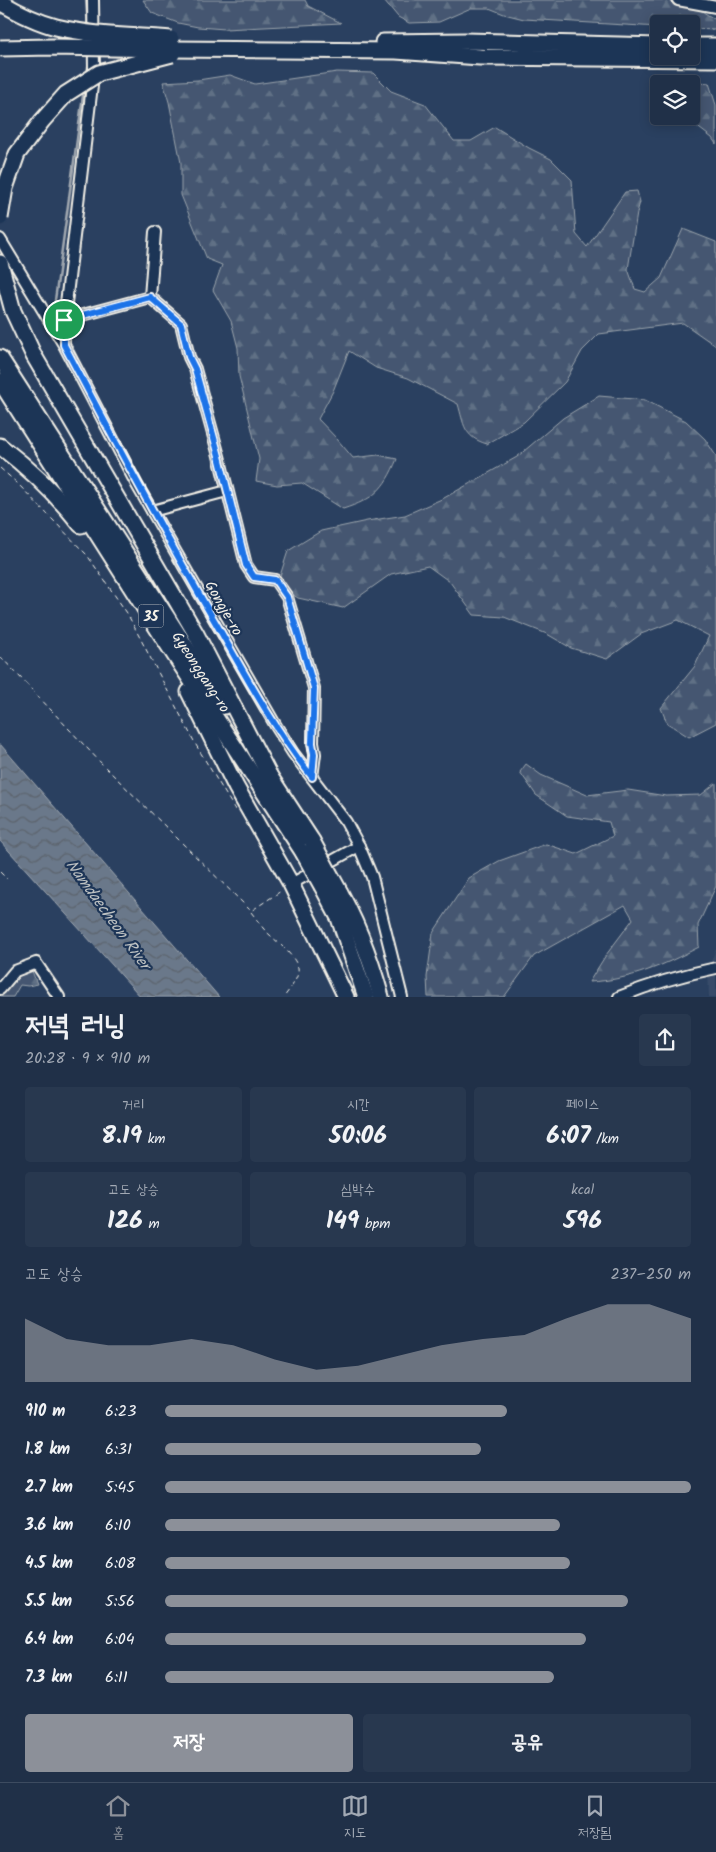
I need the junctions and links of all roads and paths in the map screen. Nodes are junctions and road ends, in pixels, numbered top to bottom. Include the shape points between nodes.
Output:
1 (93, 0) edge
2 (678, 0) edge
3 (0, 2) edge
4 (716, 7) edge
5 (0, 39) edge
6 (650, 46) edge
7 (700, 46) edge
8 (716, 46) edge
9 (0, 48) edge
10 (171, 48) junction
11 (716, 60) edge
12 (0, 218) edge
13 (155, 232) dead end
14 (0, 239) edge
15 (0, 264) edge
16 (150, 297) junction
17 (64, 320) junction
18 (64, 345) junction
19 (0, 358) edge
20 (0, 381) edge
21 (0, 446) edge
22 (0, 468) edge
23 (227, 491) junction
24 (152, 511) junction
25 (152, 618) junction
26 (161, 634) junction
27 (0, 656) edge
28 (270, 777) junction
29 (312, 777) junction
30 (241, 819) dead end
31 (360, 846) junction
32 (307, 847) junction
33 (0, 872) edge
34 (7, 879) dead end
35 (327, 882) junction
36 (291, 884) junction
37 (251, 911) junction
38 (716, 968) edge
39 (716, 975) edge
40 (0, 989) edge
41 (635, 995) edge
42 (60, 997) edge
43 (284, 997) edge
44 (346, 997) edge
45 (366, 997) edge
46 (381, 997) edge
47 (402, 997) edge
48 (618, 997) edge

1 - 17 street via 94,69
2 - 4 street
3 - 10 highway, bridge via 56,27
5 - 10 highway, bridge
6 - 10 highway via 243,39
7 - 8 highway
9 - 10 highway, bridge
10 - 11 highway
10 - 12 highway, bridge via 99,73 66,94 17,154 5,188
13 - 16 street
14 - 18 street, Gongje-ro
15 - 28 highway via 13,310 34,356 196,634
16 - 17 street
16 - 23 street via 181,324
17 - 18 street
18 - 24 street, Gongje-ro
19 - 28 highway, Gyeonggang-ro
20 - 25 highway, Gyeonggang-ro / 35
21 - 25 highway via 66,505
22 - 30 path via 87,555 127,613 196,746
23 - 24 street
23 - 29 street via 246,565 254,577 275,580 287,597 314,688
24 - 29 street, Gongje-ro via 276,726
25 - 26 highway, Gyeonggang-ro / 35
26 - 32 highway, Gyeonggang-ro / 35
26 - 36 highway via 236,787
27 - 37 path via 103,766
28 - 32 highway, Gyeonggang-ro
29 - 31 street, Gongje-ro
31 - 36 street
31 - 47 street, Gongje-ro via 372,877
32 - 35 highway, Gyeonggang-ro / 35, bridge
33 - 34 path
35 - 45 highway, Gyeonggang-ro / 35
35 - 46 highway, Gyeonggang-ro via 350,909
36 - 37 path
36 - 44 highway
37 - 43 path via 296,963 295,981
38 - 41 street via 682,975
39 - 41 street via 694,976
40 - 42 street via 16,971 36,963
41 - 48 street

